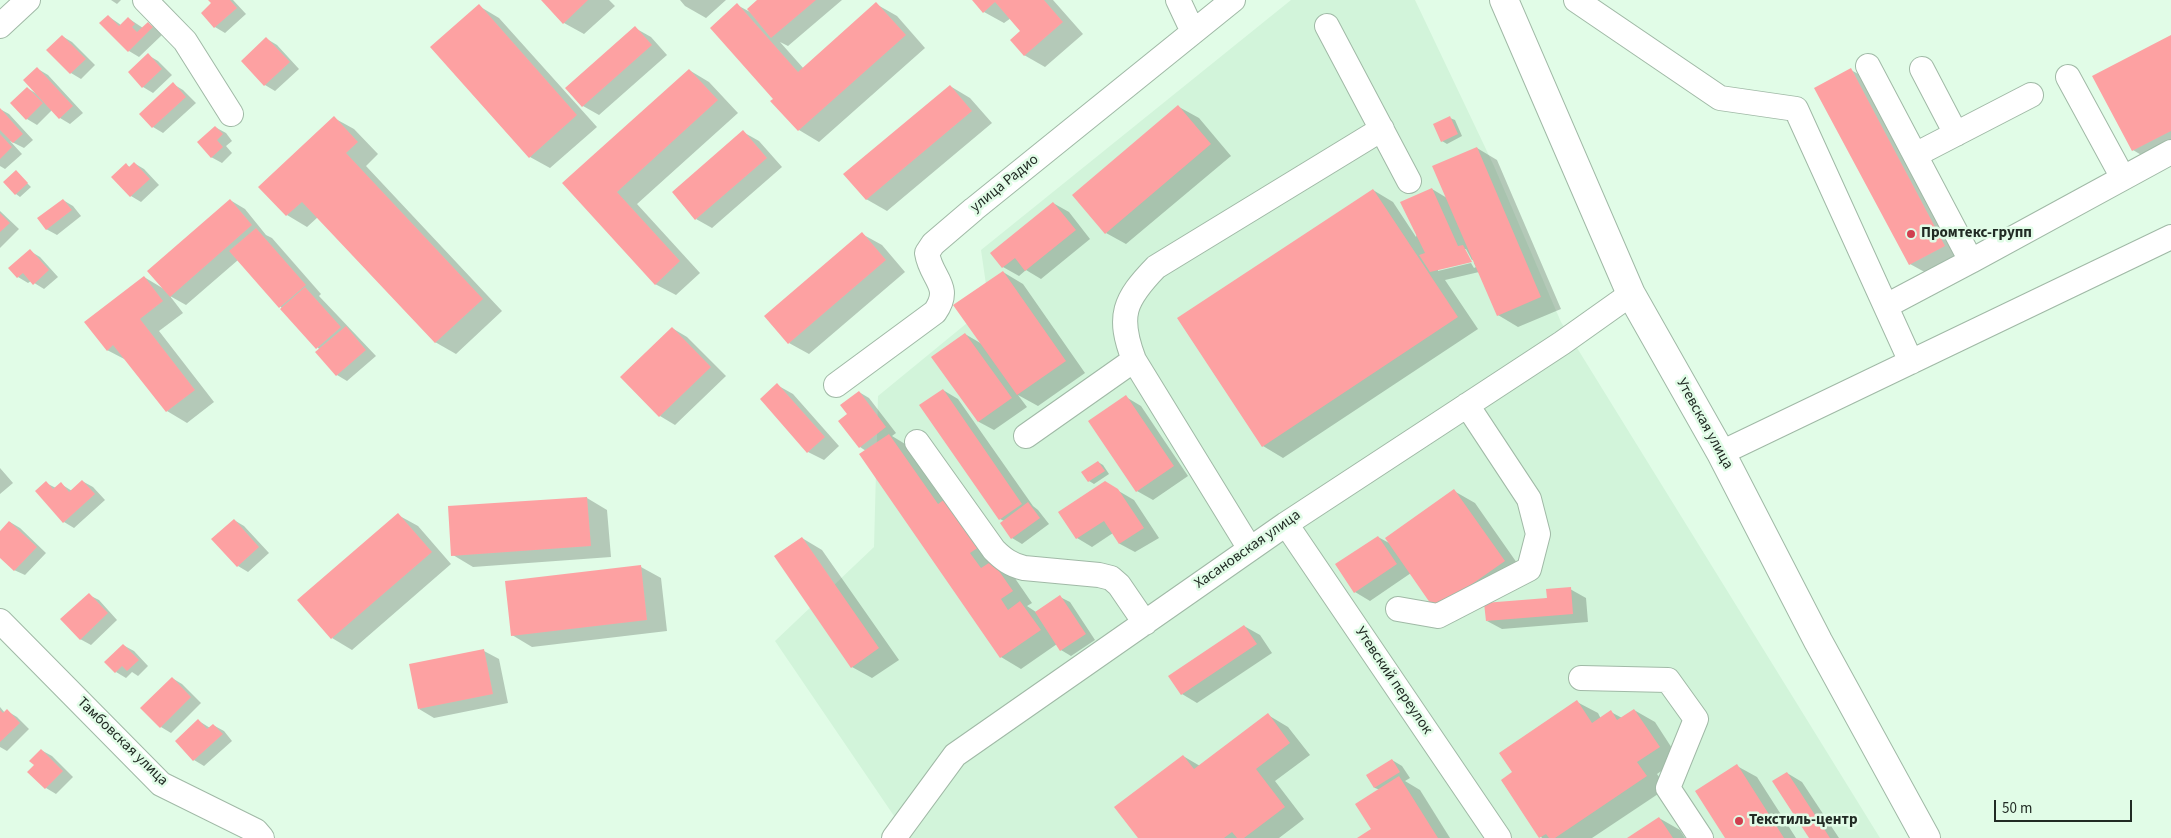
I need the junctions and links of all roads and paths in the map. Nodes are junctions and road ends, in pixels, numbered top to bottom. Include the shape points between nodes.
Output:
1 (28, 0) edge
2 (145, 0) edge
3 (1178, 0) edge
4 (1233, 0) edge
5 (1504, 0) edge
6 (1576, 0) edge
7 (0, 26) edge
8 (1327, 26) dead end
9 (1193, 32) junction
10 (1868, 66) dead end
11 (1922, 68) dead end
12 (2068, 77) dead end
13 (2031, 95) dead end
14 (231, 114) dead end
15 (1382, 129) junction
16 (1956, 134) junction
17 (2171, 152) edge
18 (1915, 156) junction
19 (2123, 178) junction
20 (1410, 181) dead end
21 (2171, 237) edge
22 (1971, 262) junction
23 (1631, 294) junction
24 (1886, 306) junction
25 (1134, 360) junction
26 (1911, 362) junction
27 (836, 385) dead end
28 (1467, 405) junction
29 (1026, 436) dead end
30 (917, 442) dead end
31 (1721, 453) junction
32 (1286, 524) junction
33 (1250, 549) junction
34 (1398, 609) dead end
35 (1145, 622) junction
36 (4, 633) edge
37 (1581, 678) dead end
38 (262, 838) edge
39 (894, 838) edge
40 (1499, 838) edge
41 (1701, 838) edge
42 (1926, 838) edge

1 - 7 street
2 - 14 street via 185,41
3 - 9 street
4 - 9 street, улица Радио
5 - 23 main road, Утевская улица
6 - 24 street via 1720,98 1796,109
8 - 15 street
9 - 27 street, улица Радио via 933,244 927,254 929,264 942,288 942,301 936,312
10 - 18 street
11 - 16 street
12 - 19 street
13 - 16 street
15 - 20 street
15 - 25 street via 1156,267 1136,288 1126,310 1125,336
16 - 18 street
17 - 19 street
18 - 22 street
19 - 22 street
21 - 26 street
22 - 24 street
23 - 28 street, Хасановская улица
23 - 31 main road, Утевская улица
24 - 26 street
25 - 29 street
25 - 33 street
26 - 31 street
28 - 32 street, Хасановская улица
28 - 34 street via 1529,499 1538,534 1529,569 1438,616
30 - 35 street via 1002,558 1024,568 1111,578
31 - 42 main road, Утевская улица via 1818,641
32 - 33 street, Хасановская улица
32 - 40 street, Утевский переулок
33 - 35 street, Хасановская улица
35 - 39 street, Хасановская улица via 955,755
36 - 38 street, Тамбовская улица via 161,784 256,831
37 - 41 street via 1668,680 1696,719 1668,788

